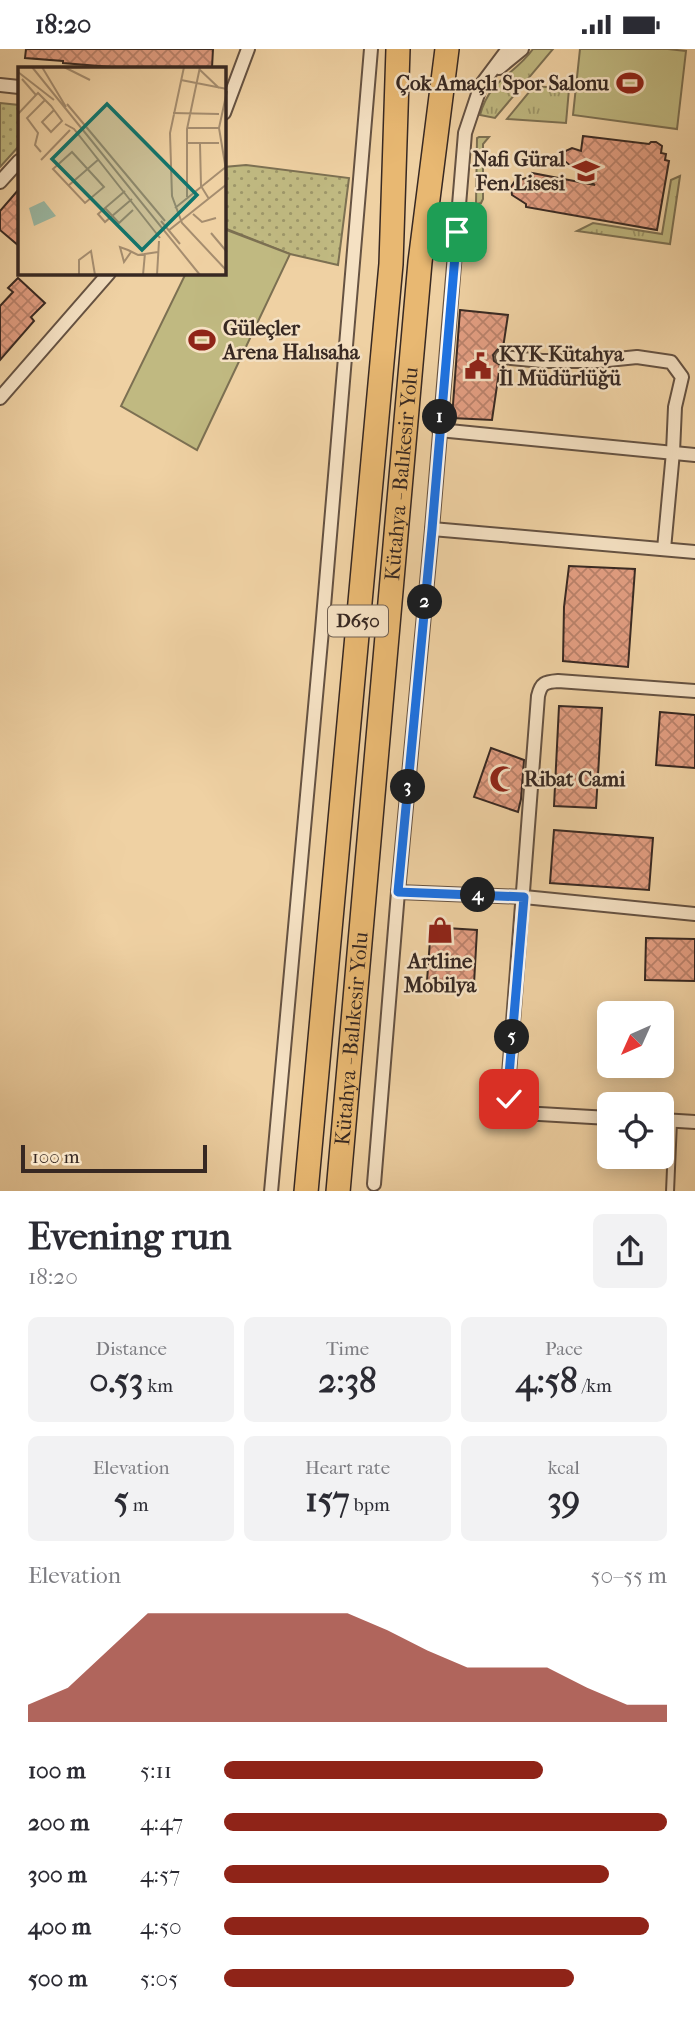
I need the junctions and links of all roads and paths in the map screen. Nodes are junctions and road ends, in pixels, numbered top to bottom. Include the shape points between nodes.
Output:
1 (248, 49) edge
2 (371, 49) edge
3 (398, 49) edge
4 (447, 49) edge
5 (508, 49) edge
6 (522, 49) edge
7 (0, 85) edge
8 (481, 85) junction
9 (18, 87) edge
10 (226, 106) edge
11 (18, 162) edge
12 (0, 182) edge
13 (107, 275) edge
14 (502, 357) dead end
15 (0, 398) edge
16 (439, 430) junction
17 (673, 453) junction
18 (695, 455) edge
19 (432, 529) junction
20 (664, 549) junction
21 (695, 552) edge
22 (695, 691) edge
23 (398, 892) junction
24 (524, 897) junction
25 (695, 914) edge
26 (597, 1117) edge
27 (674, 1121) edge
28 (695, 1122) edge
29 (669, 1169) edge
30 (374, 1189) edge
31 (271, 1191) edge
32 (306, 1191) edge
33 (338, 1191) edge
34 (670, 1191) edge

1 - 10 street
2 - 31 street
3 - 32 highway, Kütahya - Balıkesir Yolu / D650 via 391,264
4 - 33 highway, Kütahya - Balıkesir Yolu / D650 via 420,262
5 - 8 street
6 - 8 street
7 - 9 street
8 - 16 street via 465,133
11 - 12 street
13 - 15 street
14 - 17 street via 598,361 638,357 671,362 682,377
16 - 17 street
16 - 19 street
17 - 18 street
17 - 20 street
19 - 20 street
19 - 23 street
20 - 21 street
22 - 24 street via 558,681 540,686
23 - 24 street
23 - 30 street
24 - 25 street
24 - 26 street via 509,1099 522,1113
27 - 28 street
29 - 34 lane

